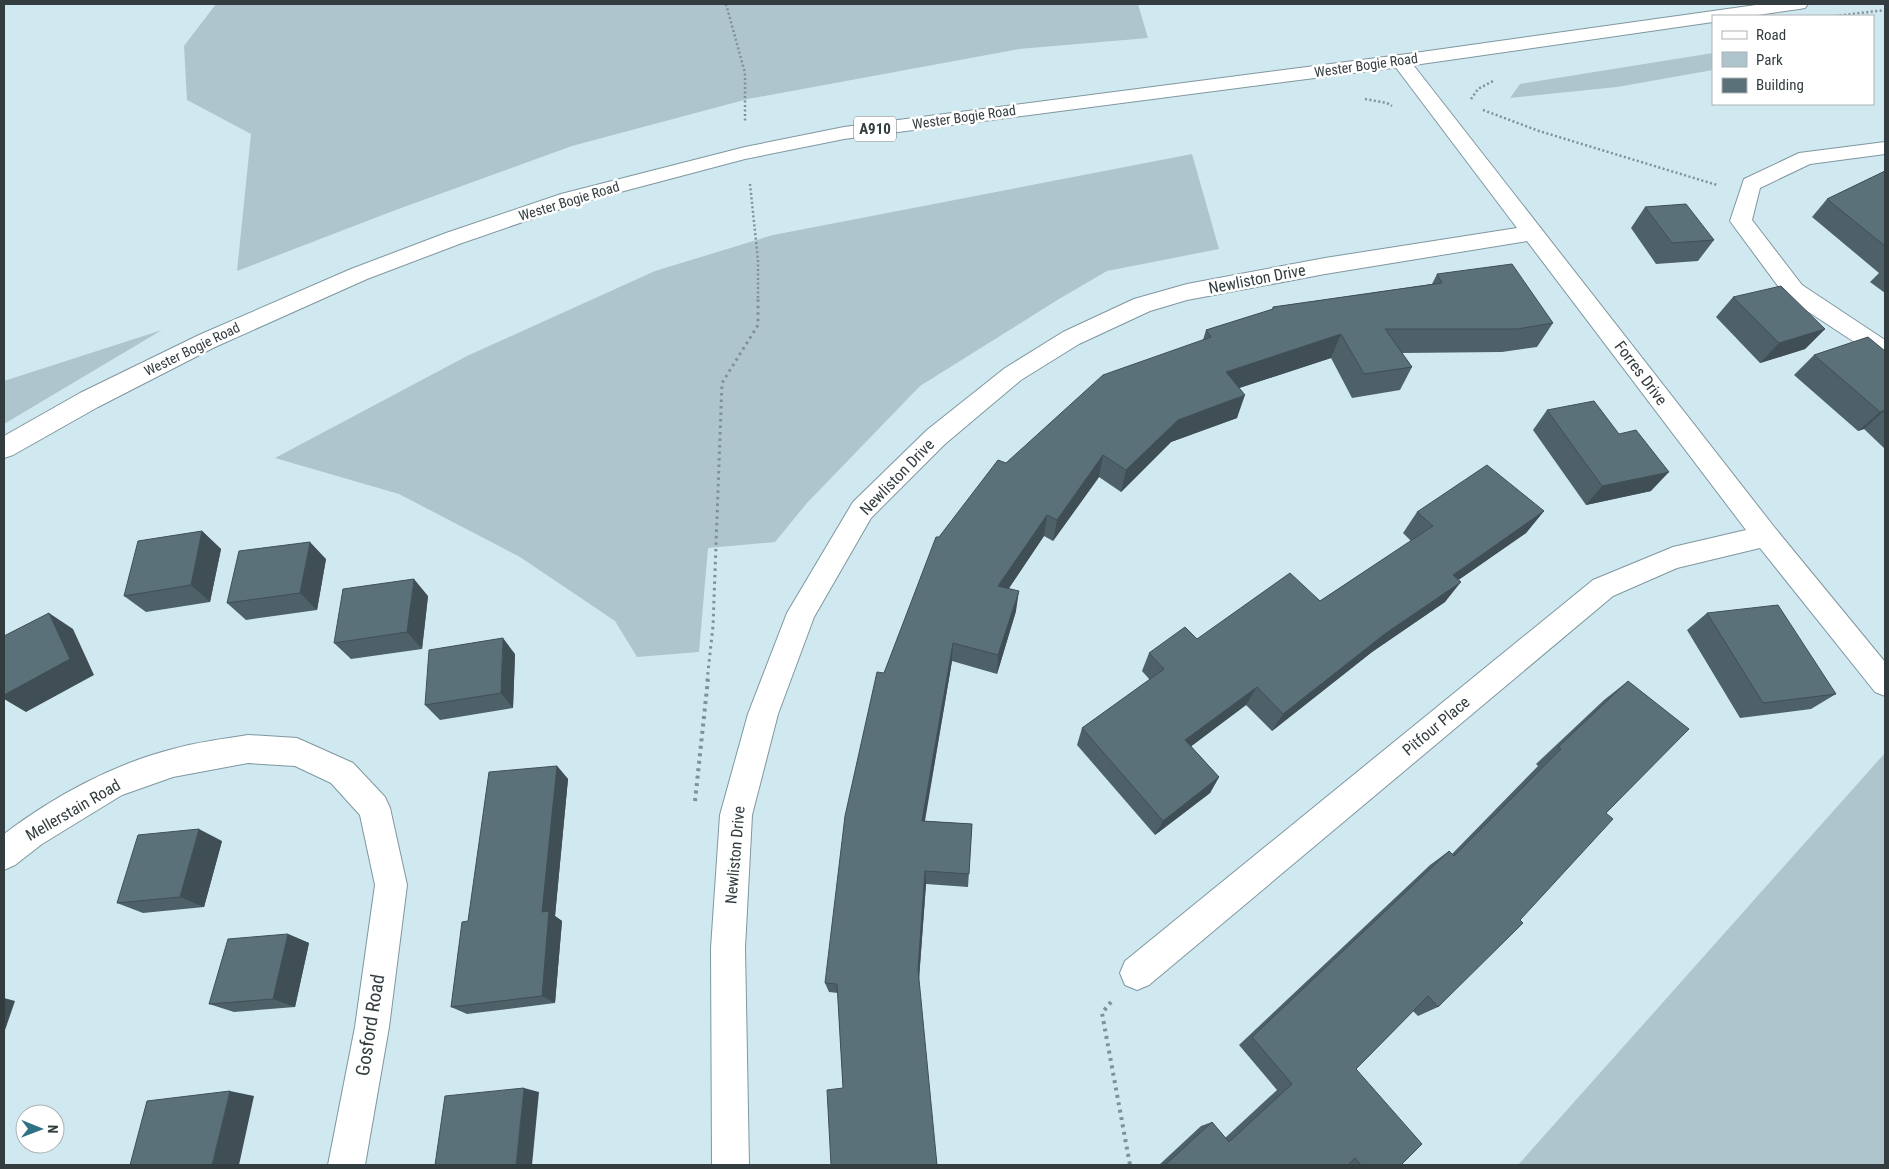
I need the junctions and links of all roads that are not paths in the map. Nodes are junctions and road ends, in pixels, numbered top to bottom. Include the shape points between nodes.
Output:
1 (1799, 4) edge
2 (1722, 15) edge
3 (1712, 16) edge
4 (1400, 61) junction
5 (1885, 148) edge
6 (1534, 234) junction
7 (1885, 351) edge
8 (4, 448) edge
9 (1766, 536) junction
10 (1885, 683) edge
11 (4, 854) edge
12 (391, 885) joint
13 (1137, 973) road end
14 (347, 1165) edge
15 (730, 1165) edge

1 - 2 street, Wester Bogie Road / A910
3 - 4 street, Wester Bogie Road / A910
4 - 6 street, Forres Drive
4 - 8 street, Wester Bogie Road / A910 via 854,132 745,153 568,199 359,274 206,341 89,400
5 - 7 street via 1806,158 1751,184 1741,221 1794,291
6 - 9 street, Forres Drive
6 - 15 street, Newliston Drive via 1326,266 1187,292 1142,305 1071,338 1013,374 936,437 862,510 801,613 763,714 736,815 728,948
9 - 10 street, Forres Drive
9 - 13 street, Pitfour Place via 1673,558 1603,588
11 - 12 street, Mellerstain Road via 31,833 113,784 173,763 248,750 297,752 342,773 374,808
12 - 14 street, Gosford Road via 372,1027

